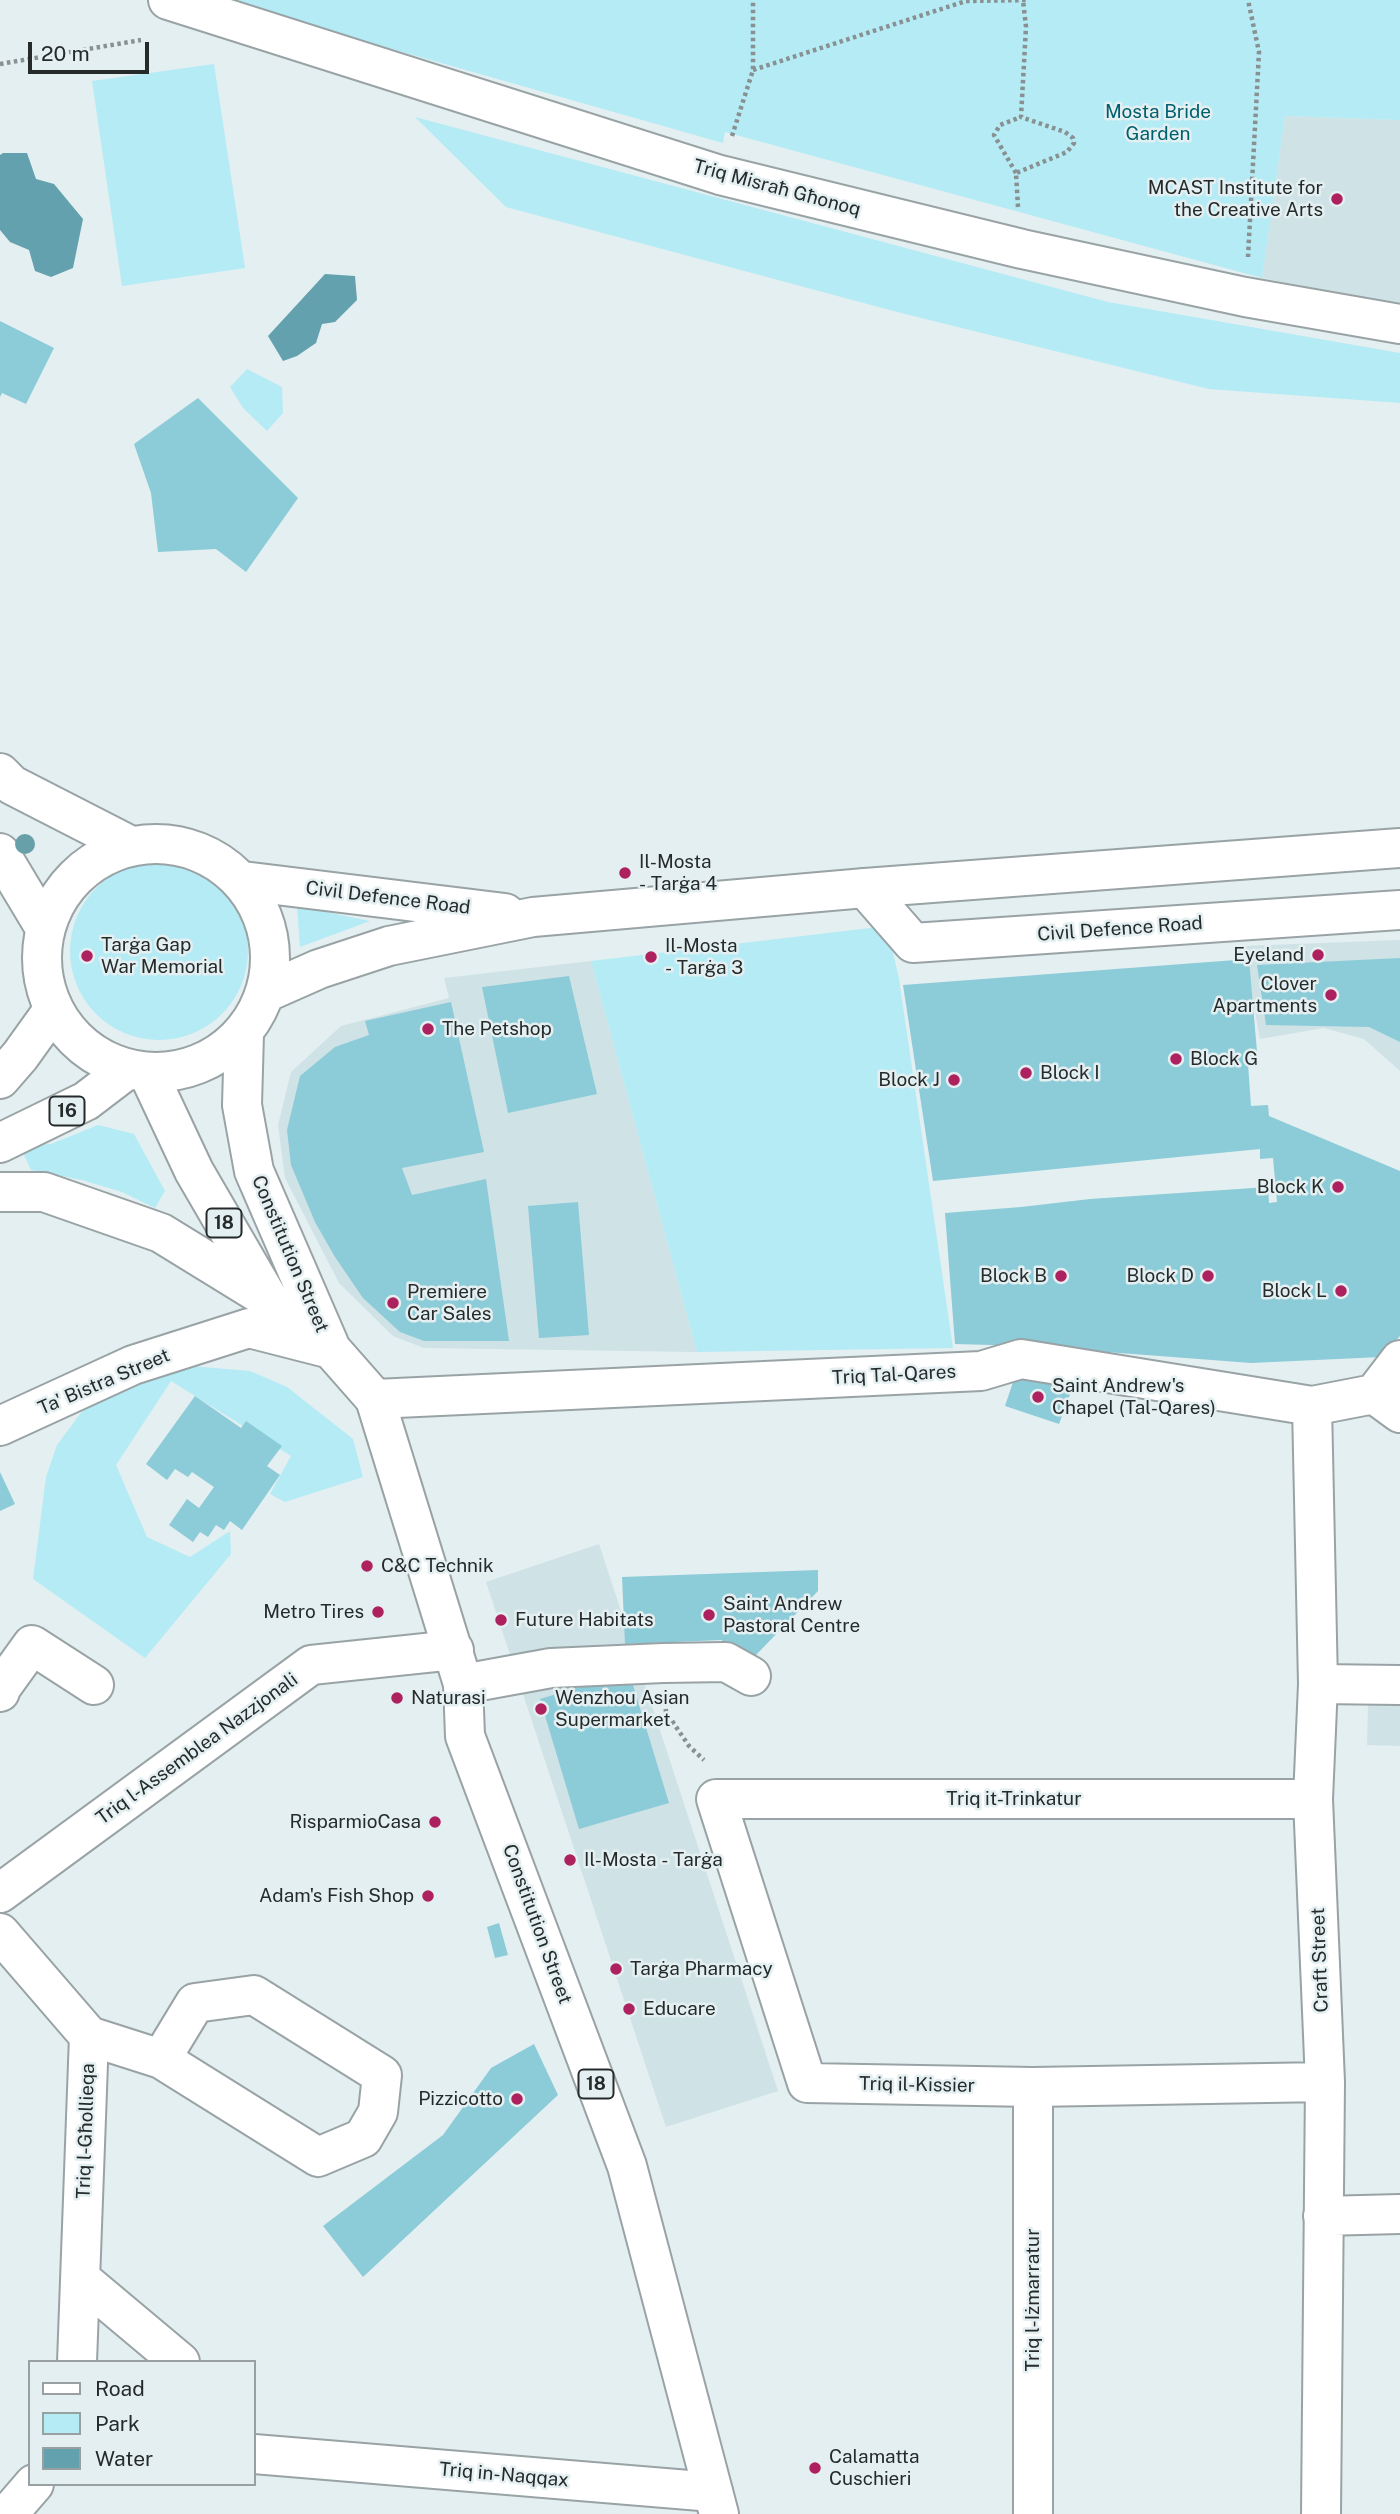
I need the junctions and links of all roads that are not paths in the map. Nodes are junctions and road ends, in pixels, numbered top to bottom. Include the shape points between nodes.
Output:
1 (168, 0) edge
2 (1400, 324) edge
3 (0, 773) edge
4 (129, 845) junction
5 (1400, 848) edge
6 (0, 853) edge
7 (243, 881) junction
8 (865, 888) junction
9 (1400, 910) edge
10 (533, 917) junction
11 (45, 928) junction
12 (268, 992) junction
13 (53, 1010) junction
14 (244, 1034) junction
15 (138, 1071) junction
16 (0, 1079) edge
17 (0, 1143) edge
18 (0, 1192) edge
19 (270, 1300) junction
20 (331, 1349) junction
21 (1400, 1360) edge
22 (375, 1399) junction
23 (1387, 1404) edge
24 (1312, 1406) junction
25 (0, 1426) edge
26 (459, 1667) junction
27 (751, 1676) dead end
28 (94, 1685) dead end
29 (1318, 1685) junction
30 (1400, 1685) edge
31 (0, 1692) edge
32 (1313, 1798) junction
33 (730, 1799) joint
34 (0, 1894) edge
35 (0, 1933) edge
36 (89, 2036) junction
37 (161, 2059) junction
38 (1325, 2082) junction
39 (1033, 2087) junction
40 (1400, 2214) edge
41 (1323, 2216) junction
42 (81, 2279) junction
43 (77, 2360) edge
44 (178, 2360) edge
45 (256, 2426) edge
46 (256, 2454) edge
47 (294, 2457) junction
48 (32, 2486) edge
49 (716, 2503) edge
50 (8, 2514) edge
51 (1033, 2514) edge
52 (1321, 2514) edge

1 - 2 street, Triq Misraħ Għonoq via 720,175 1022,250
3 - 4 street via 12,785
4 - 7 street, 16 via 191,847
4 - 11 street via 75,875
5 - 8 street, Civil Defence Road
6 - 11 street
7 - 10 street, Civil Defence Road
7 - 12 street, 16 via 270,933
8 - 9 street, Civil Defence Road via 913,943
8 - 10 street, Civil Defence Road
10 - 12 street, Civil Defence Road via 389,946
11 - 13 street via 42,970
12 - 14 street, 16
13 - 15 street via 85,1047
13 - 16 street
14 - 15 street, 16 via 200,1065
14 - 20 street, Constitution Street / 18 via 242,1105 254,1171
15 - 17 street, 16
15 - 19 street, Constitution Street / 18
18 - 19 street via 44,1192 160,1234
19 - 20 street, Constitution Street / 18
20 - 22 street, Constitution Street / 18
20 - 25 street, Ta' Bistra Street via 249,1328 134,1365
21 - 23 street
22 - 24 street, Triq Tal-Qares via 981,1370 1021,1359
22 - 26 street, Constitution Street / 18
23 - 24 street, Triq Tal-Qares
24 - 29 street, Craft Street
26 - 27 street, Triq l-Assemblea Nazzjonali via 726,1662
26 - 34 street, Triq l-Assemblea Nazzjonali via 311,1665
26 - 49 street, Constitution Street / 18 via 466,1736 627,2166
28 - 31 street via 32,1645
29 - 30 street
29 - 32 street, Craft Street
32 - 33 street, Triq it-Trinkatur
32 - 38 street, Craft Street
33 - 39 street, Triq il-Kissier via 807,2083
35 - 36 street, Triq l-Għollieqa
36 - 37 street
36 - 42 street, Triq l-Għollieqa
37 - 37 street via 195,2003 254,1995 382,2075 377,2112 363,2138 318,2157
38 - 39 street, Triq il-Kissier
38 - 41 street, Craft Street
39 - 51 street, Triq l-Iżmarratur
40 - 41 street
41 - 52 street, Craft Street
42 - 43 street, Triq l-Għollieqa
42 - 44 street
45 - 47 street
46 - 47 street, Triq in-Naqqax
47 - 49 street, Triq in-Naqqax
48 - 50 street

